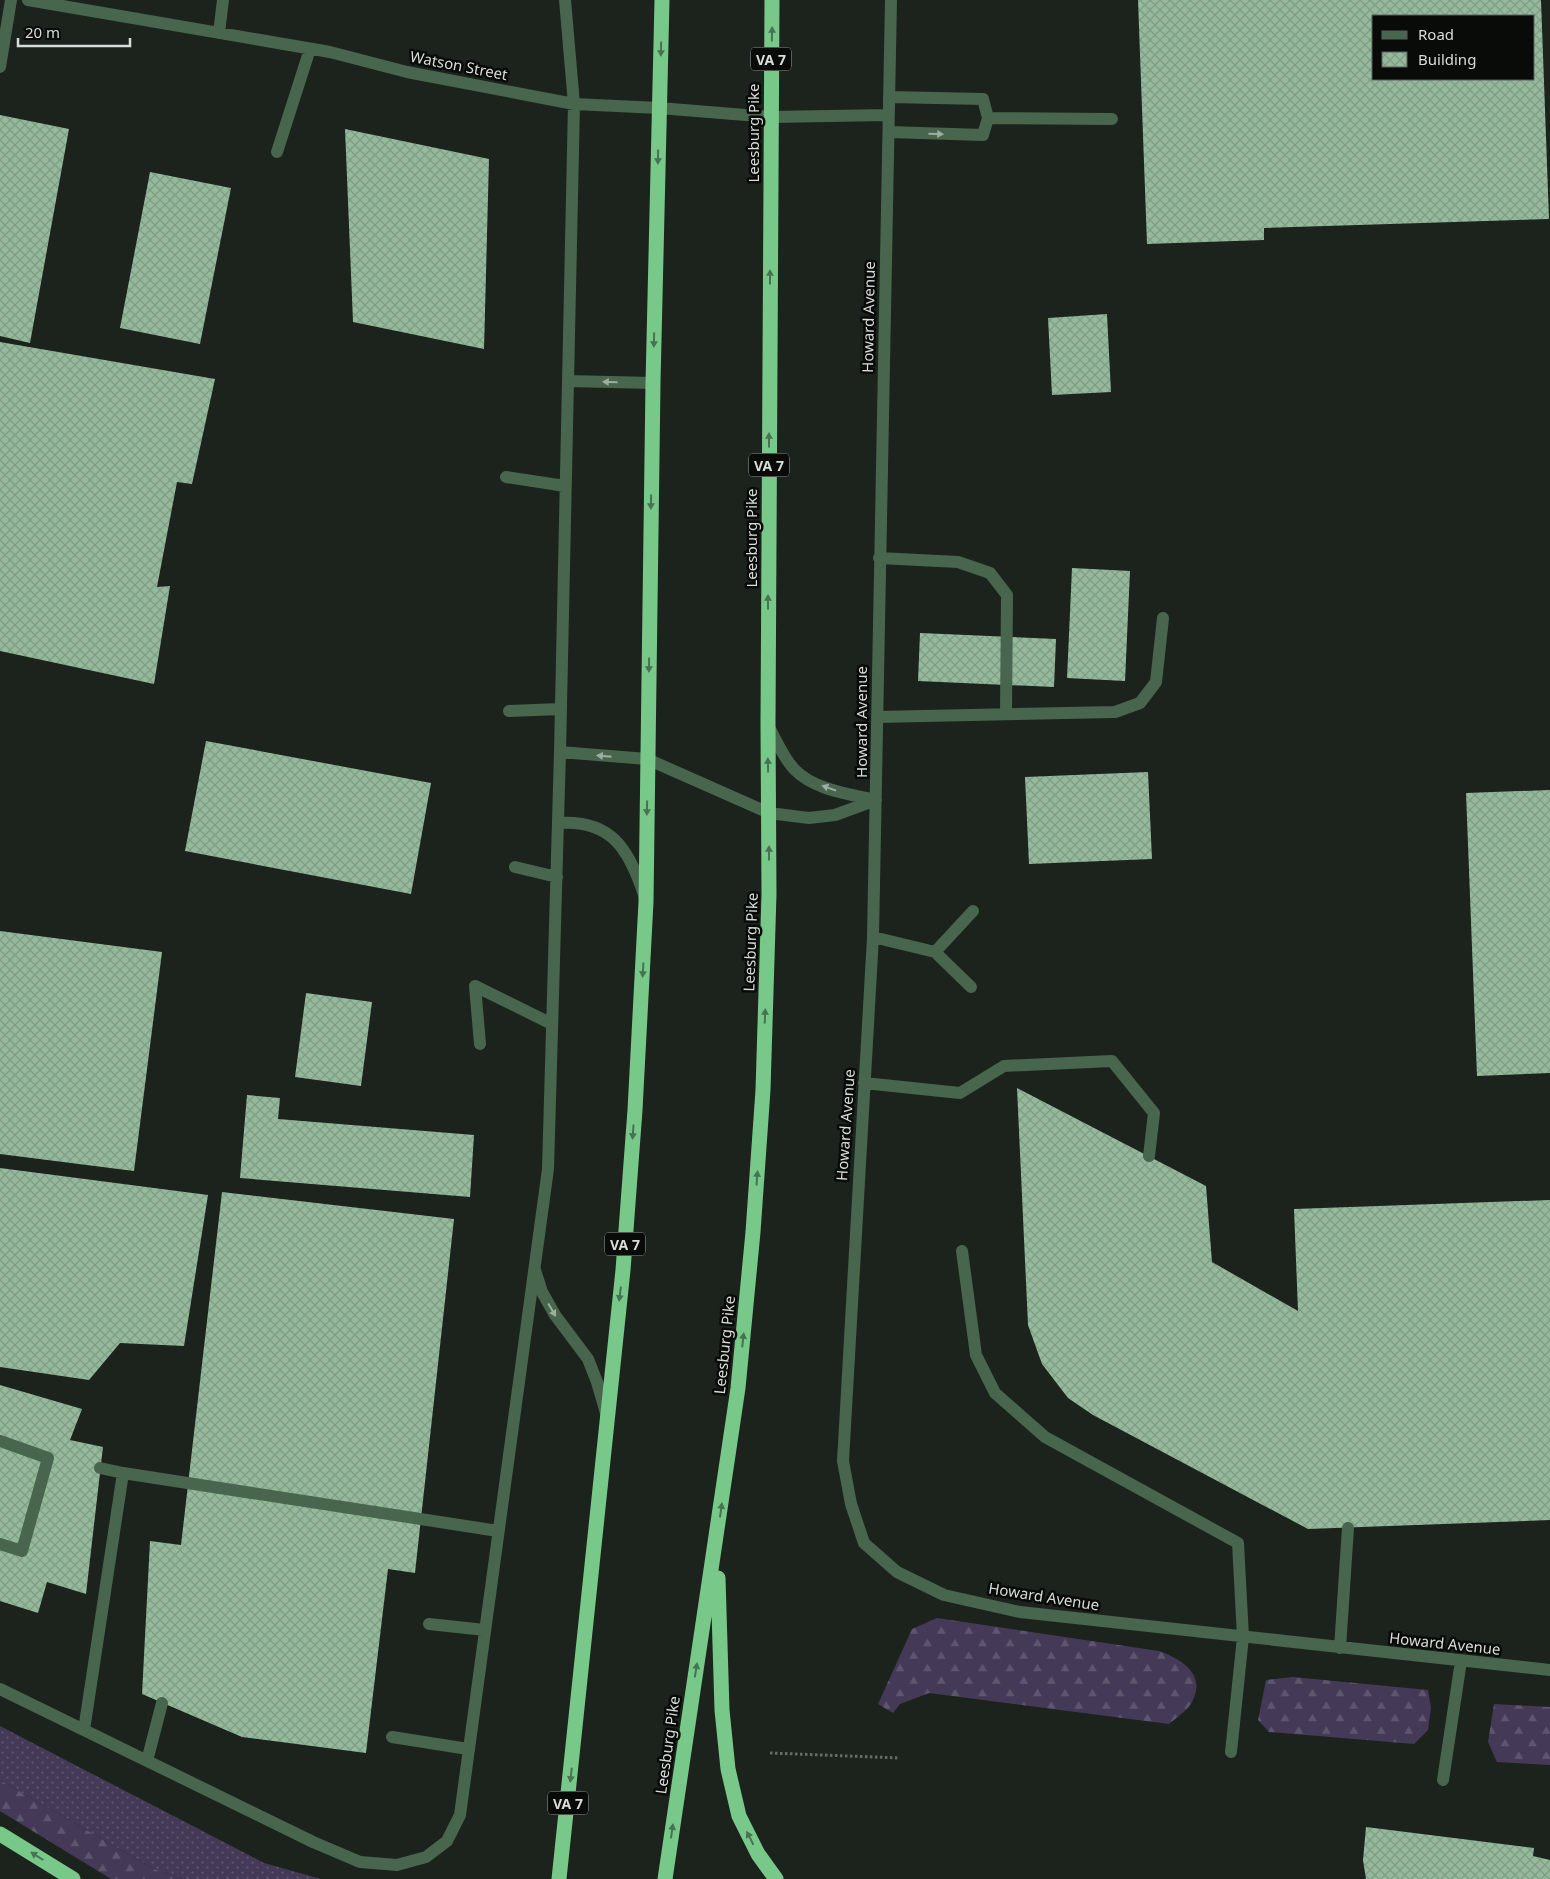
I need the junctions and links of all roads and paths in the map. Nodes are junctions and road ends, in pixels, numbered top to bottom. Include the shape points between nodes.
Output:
1 (11, 0) edge
2 (28, 0) edge
3 (223, 0) edge
4 (565, 0) edge
5 (662, 0) edge
6 (772, 0) edge
7 (892, 0) edge
8 (94, 6) edge
9 (219, 33) junction
10 (310, 49) junction
11 (0, 67) edge
12 (889, 97) junction
13 (574, 104) junction
14 (659, 108) junction
15 (888, 115) junction
16 (771, 117) junction
17 (988, 118) junction
18 (1112, 119) dead end
19 (888, 132) junction
20 (277, 152) dead end
21 (568, 381) junction
22 (653, 383) junction
23 (506, 477) dead end
24 (565, 486) junction
25 (879, 558) junction
26 (1163, 618) dead end
27 (560, 709) junction
28 (509, 711) dead end
29 (1006, 714) junction
30 (877, 717) junction
31 (768, 724) junction
32 (560, 752) junction
33 (647, 759) junction
34 (876, 800) junction
35 (769, 813) junction
36 (558, 823) junction
37 (515, 867) dead end
38 (557, 877) junction
39 (646, 902) junction
40 (973, 911) dead end
41 (873, 937) junction
42 (934, 952) junction
43 (971, 986) dead end
44 (552, 1024) junction
45 (480, 1044) dead end
46 (864, 1083) junction
47 (1149, 1156) dead end
48 (962, 1250) dead end
49 (534, 1265) junction
50 (606, 1414) junction
51 (0, 1441) edge
52 (100, 1468) dead end
53 (123, 1473) junction
54 (1348, 1528) dead end
55 (498, 1531) junction
56 (0, 1544) edge
57 (716, 1545) junction
58 (429, 1624) dead end
59 (485, 1630) junction
60 (1243, 1638) junction
61 (1340, 1648) junction
62 (1462, 1660) junction
63 (1550, 1670) edge
64 (0, 1689) edge
65 (162, 1703) dead end
66 (84, 1730) junction
67 (392, 1737) dead end
68 (468, 1749) junction
69 (1232, 1752) dead end
70 (770, 1753) dead end
71 (900, 1758) dead end
72 (147, 1761) junction
73 (1443, 1780) dead end
74 (0, 1834) edge
75 (73, 1879) edge
76 (559, 1879) edge
77 (665, 1879) edge
78 (776, 1879) edge

1 - 11 street
2 - 8 street, Watson Street
3 - 9 street
4 - 13 street
5 -> 14 highway, VA 7
16 -> 6 highway, Leesburg Pike / VA 7
7 - 12 street, Howard Avenue
8 - 9 street, Watson Street
9 - 10 street, Watson Street
10 - 13 street, Watson Street via 407,72
10 - 20 street
12 - 15 street, Howard Avenue
12 - 17 street via 983,99
13 - 14 street, Watson Street
13 - 21 street
14 - 16 street, Watson Street
14 -> 22 highway, VA 7
15 - 16 street, Watson Street
15 - 19 street, Howard Avenue
31 -> 16 highway, Leesburg Pike / VA 7
17 - 18 street
19 -> 17 street via 982,135
19 - 25 street, Howard Avenue
22 -> 21 street
21 - 24 street
22 -> 33 highway, VA 7
23 - 24 street
24 - 27 street
25 - 29 street via 958,562 990,574 1007,595
25 - 30 street, Howard Avenue
26 - 29 street via 1156,682 1140,703 1115,712
27 - 28 street
27 - 32 street
29 - 30 street
30 - 34 street, Howard Avenue
34 -> 31 street via 833,791 795,770
35 -> 31 highway, Leesburg Pike / VA 7
33 -> 32 street
32 - 36 street
33 - 35 street
33 -> 39 highway, VA 7
34 - 35 street via 835,815 810,818
34 - 41 street, Howard Avenue
57 -> 35 highway, Leesburg Pike / VA 7 via 738,1388 753,1232 763,1090
36 - 38 street
36 - 39 street via 584,822 609,834 629,858
37 - 38 street
38 - 44 street
39 -> 50 highway, VA 7 via 624,1251
40 - 42 street
41 - 42 street
41 - 46 street, Howard Avenue
42 - 43 street
44 - 45 street via 475,986
44 - 49 street via 548,1169
46 - 47 street via 960,1093 1004,1066 1112,1061 1154,1113
46 - 60 street, Howard Avenue via 843,1461 851,1504 864,1543 897,1572 944,1595 1020,1612
48 - 60 street via 976,1355 995,1394 1046,1437 1238,1543
49 -> 50 street via 542,1292 555,1315 588,1359
49 - 55 street
50 -> 76 highway, VA 7
51 - 56 street via 48,1458 22,1551
52 - 53 street
53 - 55 street
53 - 66 street
54 - 61 street
55 - 59 street
77 -> 57 highway, Leesburg Pike / VA 7
78 -> 57 highway via 758,1854 739,1816 728,1769 722,1710
58 - 59 street
59 - 68 street
60 - 61 street, Howard Avenue
60 - 69 street
61 - 62 street, Howard Avenue
62 - 63 street, Howard Avenue
62 - 73 street
64 - 66 street
65 - 72 street
66 - 72 street
67 - 68 street
68 - 72 street via 460,1815 447,1841 426,1856 397,1865 360,1862
70 - 71 path
75 -> 74 highway

